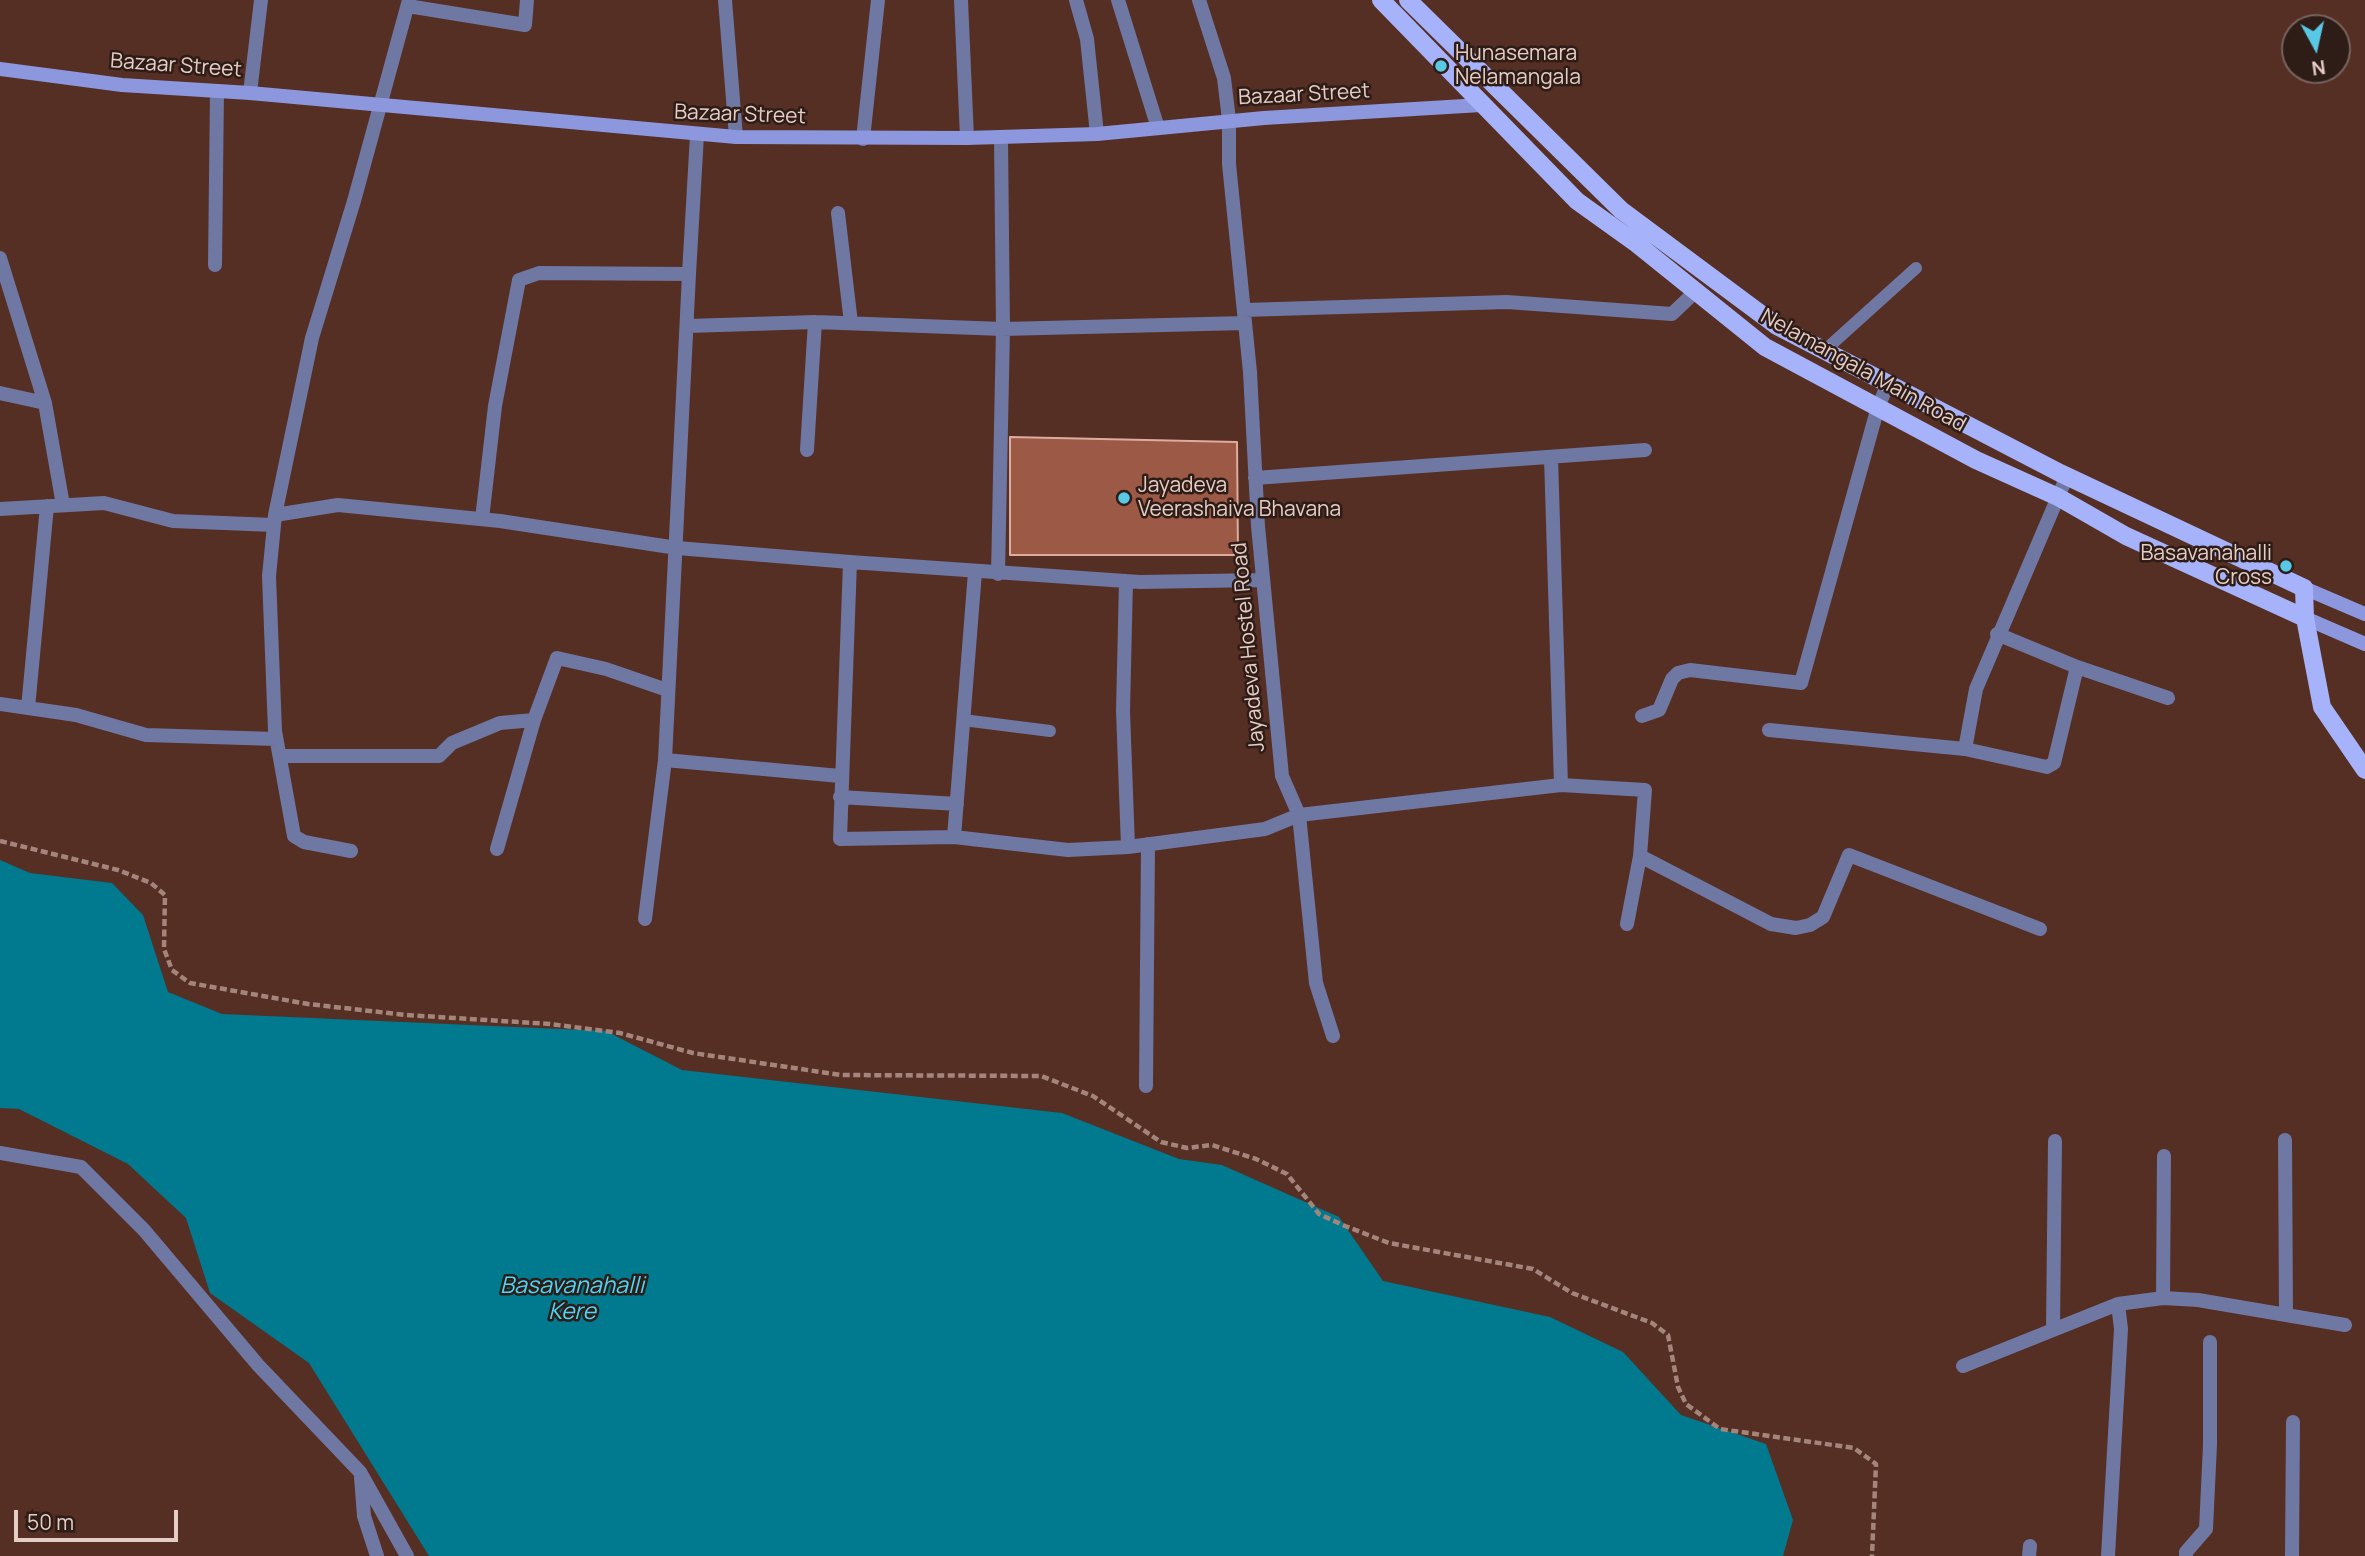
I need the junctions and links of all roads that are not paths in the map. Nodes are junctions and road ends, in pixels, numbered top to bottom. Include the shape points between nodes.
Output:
1 (261, 0) edge
2 (527, 0) edge
3 (725, 0) edge
4 (878, 0) edge
5 (961, 0) edge
6 (1076, 0) edge
7 (1118, 0) edge
8 (1199, 0) edge
9 (1381, 0) edge
10 (1408, 0) edge
11 (409, 3) edge
12 (0, 69) edge
13 (217, 91) junction
14 (250, 93) junction
15 (380, 105) junction
16 (1480, 105) junction
17 (1229, 120) junction
18 (1158, 128) junction
19 (1097, 134) junction
20 (697, 135) junction
21 (736, 137) junction
22 (1001, 137) junction
23 (967, 138) junction
24 (863, 139) junction
25 (838, 213) dead end
26 (0, 258) edge
27 (215, 265) dead end
28 (1916, 268) dead end
29 (689, 274) junction
30 (1695, 292) junction
31 (1244, 316) junction
32 (815, 322) junction
33 (851, 323) junction
34 (688, 326) junction
35 (1003, 329) junction
36 (1824, 351) junction
37 (1888, 384) junction
38 (0, 393) edge
39 (44, 403) junction
40 (1878, 407) junction
41 (807, 450) dead end
42 (1646, 450) dead end
43 (1551, 457) junction
44 (2067, 476) junction
45 (1255, 478) junction
46 (2058, 497) junction
47 (63, 505) junction
48 (47, 506) junction
49 (0, 509) edge
50 (482, 519) junction
51 (274, 520) junction
52 (677, 548) junction
53 (850, 562) junction
54 (975, 572) junction
55 (998, 574) junction
56 (1263, 580) junction
57 (1126, 581) junction
58 (2304, 588) junction
59 (2365, 614) edge
60 (2305, 618) junction
61 (1997, 634) junction
62 (2365, 645) edge
63 (2077, 667) junction
64 (667, 690) junction
65 (2168, 698) dead end
66 (0, 704) edge
67 (28, 708) junction
68 (1643, 716) dead end
69 (534, 720) junction
70 (963, 720) junction
71 (1769, 730) dead end
72 (1051, 731) dead end
73 (276, 739) junction
74 (1965, 748) junction
75 (279, 756) junction
76 (665, 760) junction
77 (2365, 770) edge
78 (840, 776) junction
79 (1561, 785) junction
80 (840, 797) junction
81 (957, 804) junction
82 (1299, 815) junction
83 (954, 837) junction
84 (1149, 844) junction
85 (1128, 847) junction
86 (497, 849) dead end
87 (351, 851) dead end
88 (1640, 856) junction
89 (645, 919) dead end
90 (1627, 924) dead end
91 (2040, 929) dead end
92 (1333, 1036) dead end
93 (1146, 1086) dead end
94 (2285, 1140) dead end
95 (2055, 1141) dead end
96 (0, 1153) edge
97 (2164, 1156) dead end
98 (2163, 1298) junction
99 (2118, 1304) junction
100 (2286, 1315) junction
101 (2346, 1325) dead end
102 (2053, 1330) junction
103 (2210, 1342) dead end
104 (1963, 1366) dead end
105 (2293, 1422) dead end
106 (360, 1472) junction
107 (377, 1556) edge
108 (407, 1556) edge
109 (2108, 1556) edge
110 (2186, 1556) edge
111 (2292, 1556) edge

1 - 14 street
2 - 11 street via 525,24
3 - 21 street
4 - 24 street
5 - 23 street
6 - 19 street via 1087,39
7 - 18 street
8 - 17 street, Jayadeva Hostel Road via 1224,78
9 - 16 main road, Nelamangala Main Road
10 - 36 main road via 1621,209 1777,327
11 - 15 street
12 - 13 street, Bazaar Street via 122,85
13 - 14 street, Bazaar Street
13 - 27 street
14 - 15 street, Bazaar Street
15 - 20 street, Bazaar Street
15 - 51 street via 312,338
16 - 17 street, Bazaar Street
16 - 30 main road, Nelamangala Main Road via 1577,201
17 - 18 street, Bazaar Street
17 - 31 street, Jayadeva Hostel Road via 1228,164
18 - 19 street, Bazaar Street
19 - 22 street, Bazaar Street
20 - 21 street, Bazaar Street
20 - 29 street
21 - 24 street, Bazaar Street
22 - 23 street, Bazaar Street
22 - 35 street
23 - 24 street, Bazaar Street
25 - 33 street
26 - 39 street
28 - 36 lane
29 - 34 street
29 - 50 street via 539,274 519,280 495,406
30 - 31 street via 1672,314 1507,302
30 - 40 main road, Nelamangala Main Road via 1765,347
31 - 35 street
31 - 45 street, Jayadeva Hostel Road
32 - 33 street
32 - 34 street
32 - 41 street
33 - 35 street
34 - 52 street
35 - 55 street
36 - 37 main road
37 - 40 street
37 - 44 main road
38 - 39 street
39 - 47 street
40 - 46 main road, Nelamangala Main Road via 1976,460
40 - 68 street via 1801,683 1690,670 1672,679 1659,710
42 - 43 street
43 - 45 street
43 - 79 street
44 - 46 street
44 - 58 main road
45 - 56 street, Jayadeva Hostel Road
46 - 60 main road, Nelamangala Main Road via 2126,536
46 - 61 street
47 - 48 street
47 - 51 street via 104,503 173,521
48 - 49 street
48 - 67 street
50 - 51 street via 338,505
50 - 52 street
51 - 73 street via 269,643
52 - 53 street
52 - 64 street
53 - 54 street
53 - 78 street
54 - 55 street
54 - 70 street
55 - 57 street
56 - 57 street
56 - 82 street, Jayadeva Hostel Road via 1282,776
57 - 85 street via 1123,711
58 - 59 street
58 - 60 main road
60 - 62 street, Nelamangala Main Road
60 - 77 main road via 2322,708
61 - 63 street
61 - 74 street via 1976,689
63 - 65 street
63 - 74 street via 2054,763 2038,766
64 - 69 street via 557,658
64 - 76 street
66 - 67 street
67 - 73 street via 76,715 146,735
69 - 75 street via 500,723 452,743 439,756
69 - 86 street
70 - 72 lane
70 - 81 street
71 - 74 street
73 - 75 street
75 - 87 street via 294,836
76 - 78 street
76 - 89 street
78 - 80 street
79 - 82 street
79 - 88 street via 1645,790
80 - 81 street
80 - 83 street via 840,839
81 - 83 street
82 - 84 street via 1265,829
82 - 92 street, Jayadeva Hostel Road via 1316,983
83 - 85 street via 1068,850
84 - 85 street
84 - 93 street
88 - 90 street
88 - 91 street via 1771,924 1796,928 1823,917 1849,855
94 - 100 street
95 - 102 street
96 - 106 street via 81,1167 144,1230 258,1365
97 - 98 street
98 - 99 street
98 - 100 street
99 - 102 street
99 - 109 street via 2121,1329
100 - 101 street
102 - 104 street
103 - 110 street via 2206,1529
105 - 111 street
106 - 107 street via 364,1516
106 - 108 street

